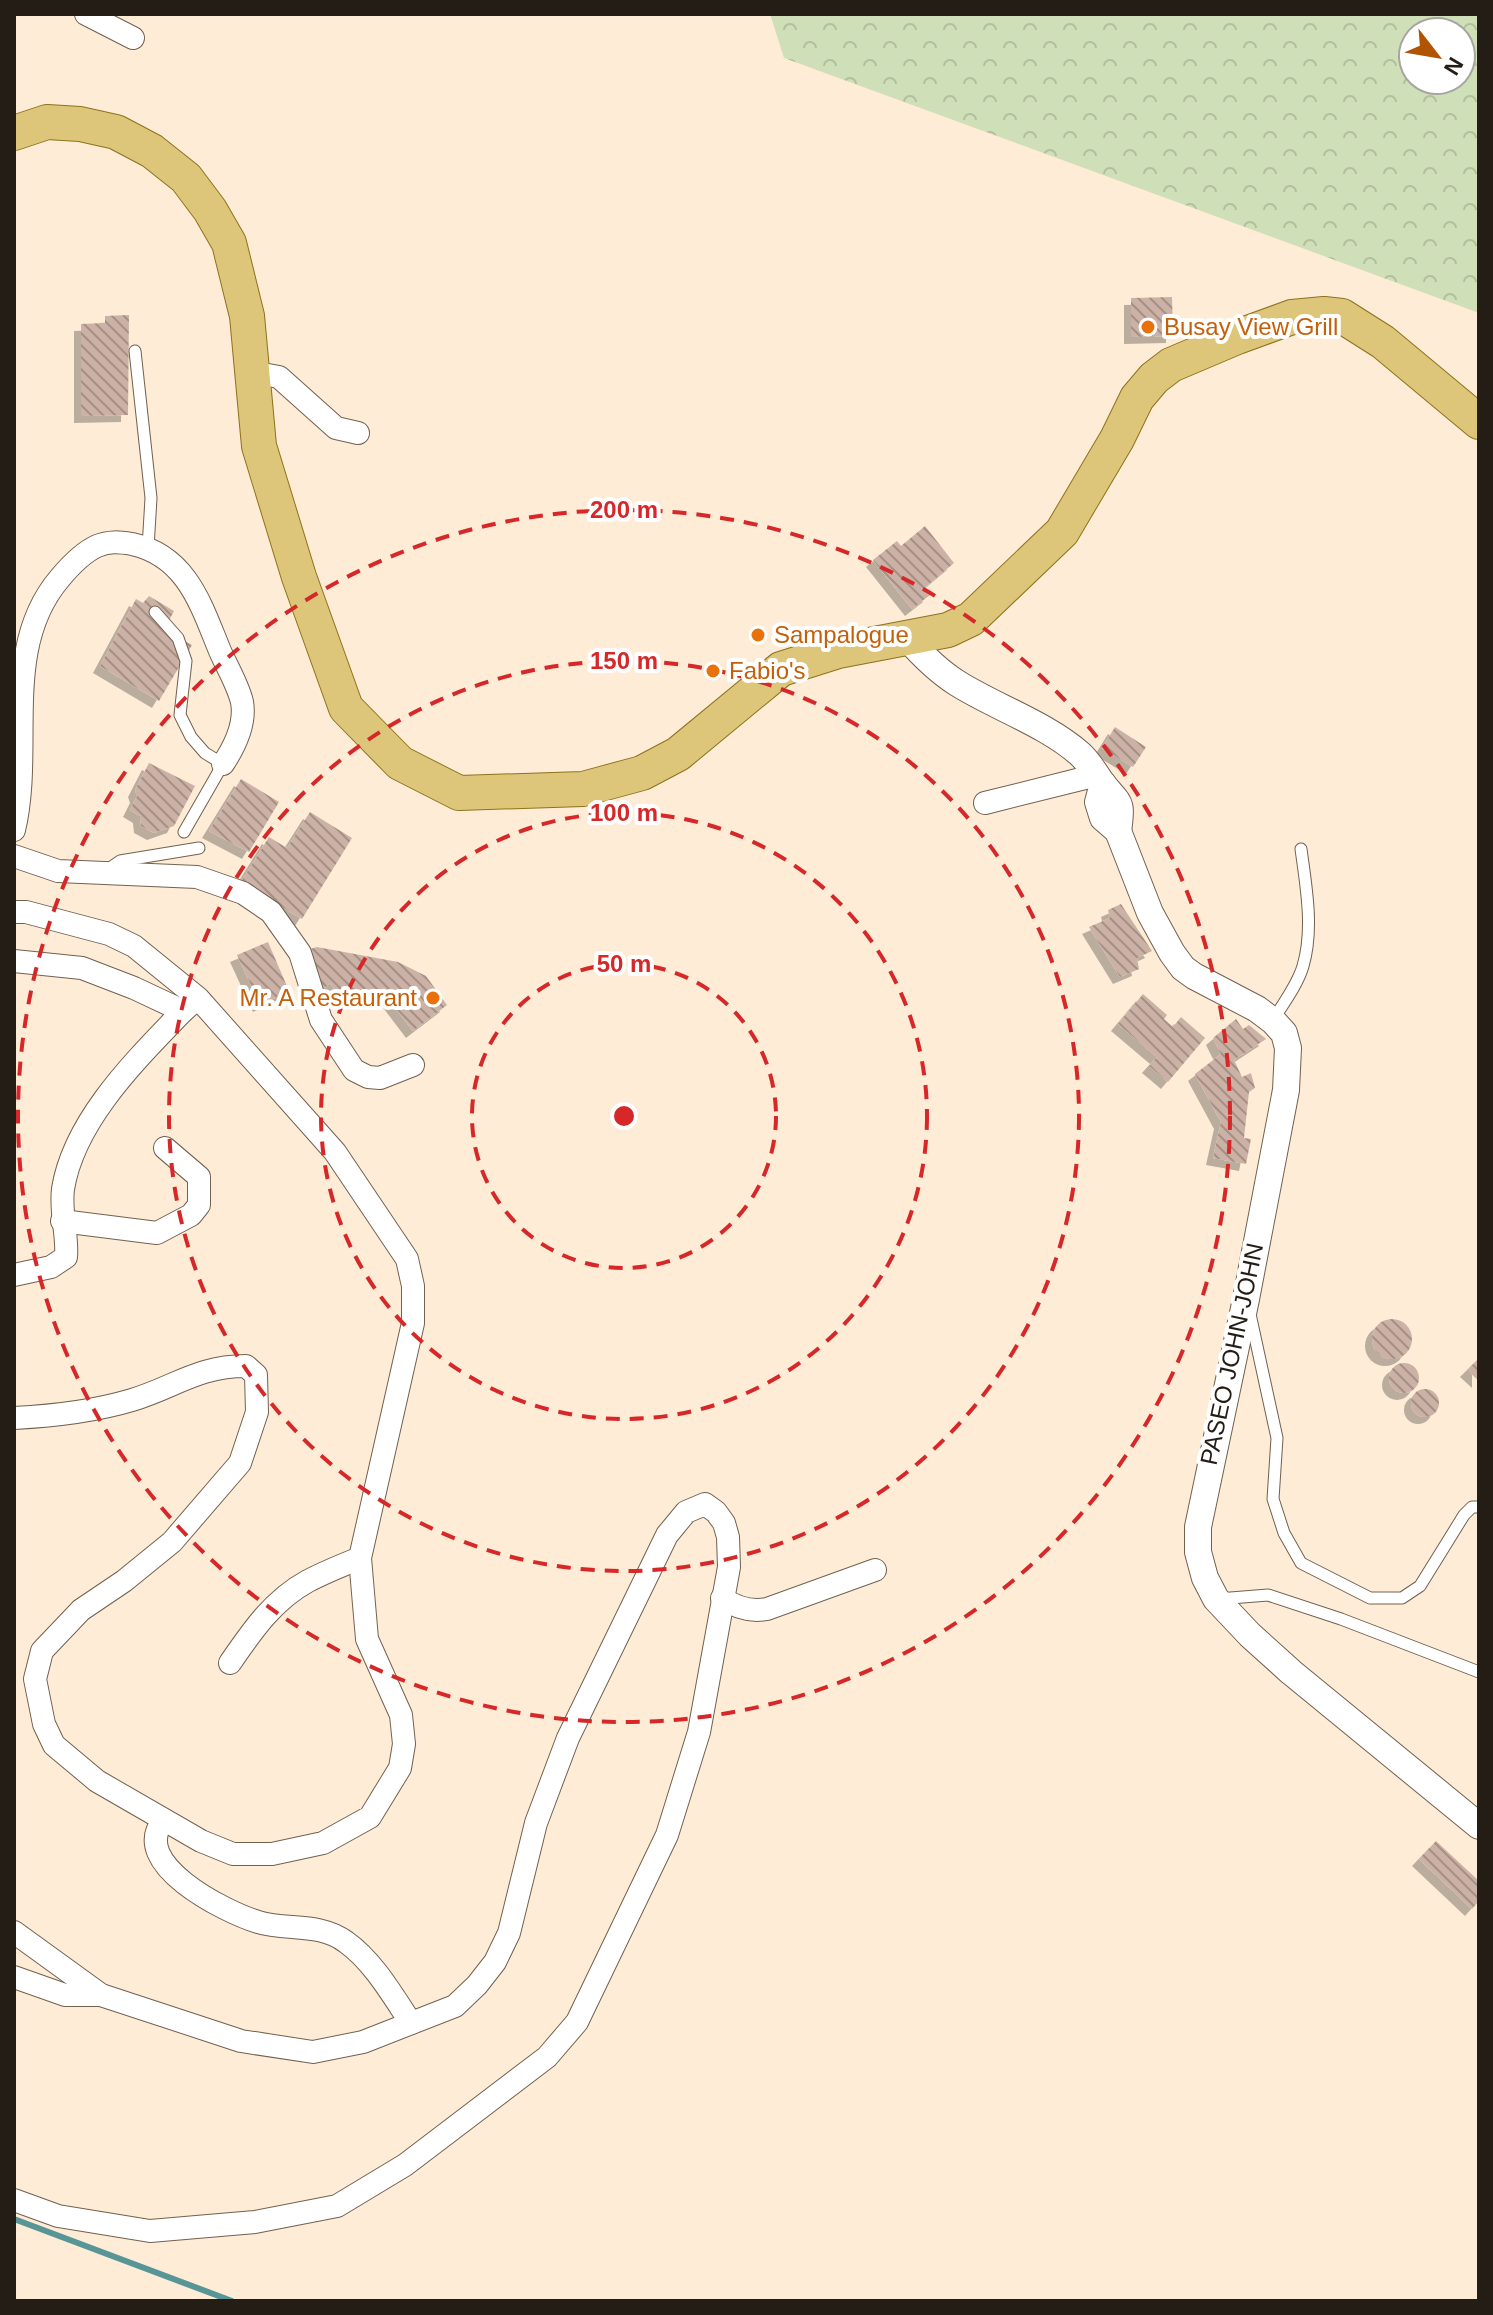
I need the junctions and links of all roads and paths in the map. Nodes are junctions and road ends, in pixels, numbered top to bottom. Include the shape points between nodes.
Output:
1 (86, 14) edge
2 (133, 38) dead end
3 (14, 133) edge
4 (135, 351) dead end
5 (251, 378) junction
6 (1479, 422) edge
7 (358, 433) dead end
8 (148, 548) junction
9 (155, 612) dead end
10 (907, 638) junction
11 (223, 764) junction
12 (1100, 780) junction
13 (985, 803) dead end
14 (15, 825) edge
15 (184, 832) dead end
16 (199, 848) dead end
17 (1301, 849) dead end
18 (14, 856) edge
19 (104, 873) junction
20 (14, 912) edge
21 (14, 961) edge
22 (190, 1004) junction
23 (1273, 1021) junction
24 (413, 1065) dead end
25 (165, 1148) dead end
26 (62, 1221) junction
27 (14, 1275) edge
28 (1246, 1299) junction
29 (14, 1418) edge
30 (1479, 1507) edge
31 (360, 1558) junction
32 (875, 1570) dead end
33 (722, 1598) junction
34 (1216, 1599) junction
35 (230, 1663) dead end
36 (1479, 1672) edge
37 (164, 1820) junction
38 (1479, 1826) edge
39 (14, 1932) edge
40 (14, 1977) edge
41 (101, 1995) junction
42 (411, 2023) junction
43 (14, 2200) edge

1 - 2 street
3 - 5 main road via 47,122 116,132 186,178 229,243 247,316
4 - 8 lane via 151,498
5 - 7 street via 279,377 336,428
5 - 10 main road via 259,446 346,708 400,763 459,793 583,789 642,773 678,754 781,669
6 - 10 main road via 1383,342 1342,316 1292,317 1237,337 1171,365 1154,378 1137,398 1062,532 988,606 948,630
8 - 11 street via 171,561 197,595 242,702 235,745
8 - 14 street via 116,541 84,554 49,589 33,619 23,649
9 - 11 lane via 178,638 186,661 180,715 205,753
10 - 12 street via 956,683 1074,749
11 - 15 lane
12 - 13 street
12 - 23 street via 1103,818 1118,831 1159,932 1183,968
16 - 19 lane via 120,861
17 - 23 lane via 1308,937 1303,968
18 - 19 street via 58,871
19 - 24 street via 197,877 243,893 271,912 300,953 321,1020 354,1070 380,1078
20 - 22 street via 109,934 134,946
21 - 22 street via 82,968
22 - 26 street via 123,1073 78,1142 63,1188
22 - 31 street via 335,1152 407,1259 413,1323
23 - 28 street, PASEO JOHN-JOHN via 1284,1033 1289,1069
25 - 26 street via 199,1177 199,1205 191,1215 157,1233
26 - 27 street via 66,1257 51,1267
28 - 30 lane via 1277,1438 1273,1499 1301,1563 1370,1598 1402,1598 1420,1586 1464,1515
28 - 34 street, PASEO JOHN-JOHN via 1198,1527 1198,1552
29 - 37 street via 133,1400 210,1369 246,1366 256,1375 257,1412 240,1463 172,1542 81,1610 42,1651 37,1665 44,1724 54,1745 97,1781
31 - 35 street via 307,1581 276,1604
31 - 37 street via 367,1639 401,1715 404,1744 400,1768 370,1817 323,1843 272,1854 233,1854
32 - 33 street via 767,1609 756,1611
33 - 42 street via 728,1537 724,1523 705,1504 686,1512 667,1535 568,1738 536,1823 509,1933 495,1962 455,2006
33 - 43 street via 699,1732 667,1835 577,2022 547,2057 405,2165 337,2206 255,2222 150,2231 58,2216
34 - 36 lane via 1268,1595
34 - 38 street, PASEO JOHN-JOHN via 1291,1672
37 - 42 street via 155,1842 187,1888 259,1923 311,1927 346,1942
39 - 41 street
40 - 41 street via 65,1995
41 - 42 street via 241,2041 313,2052 363,2042

